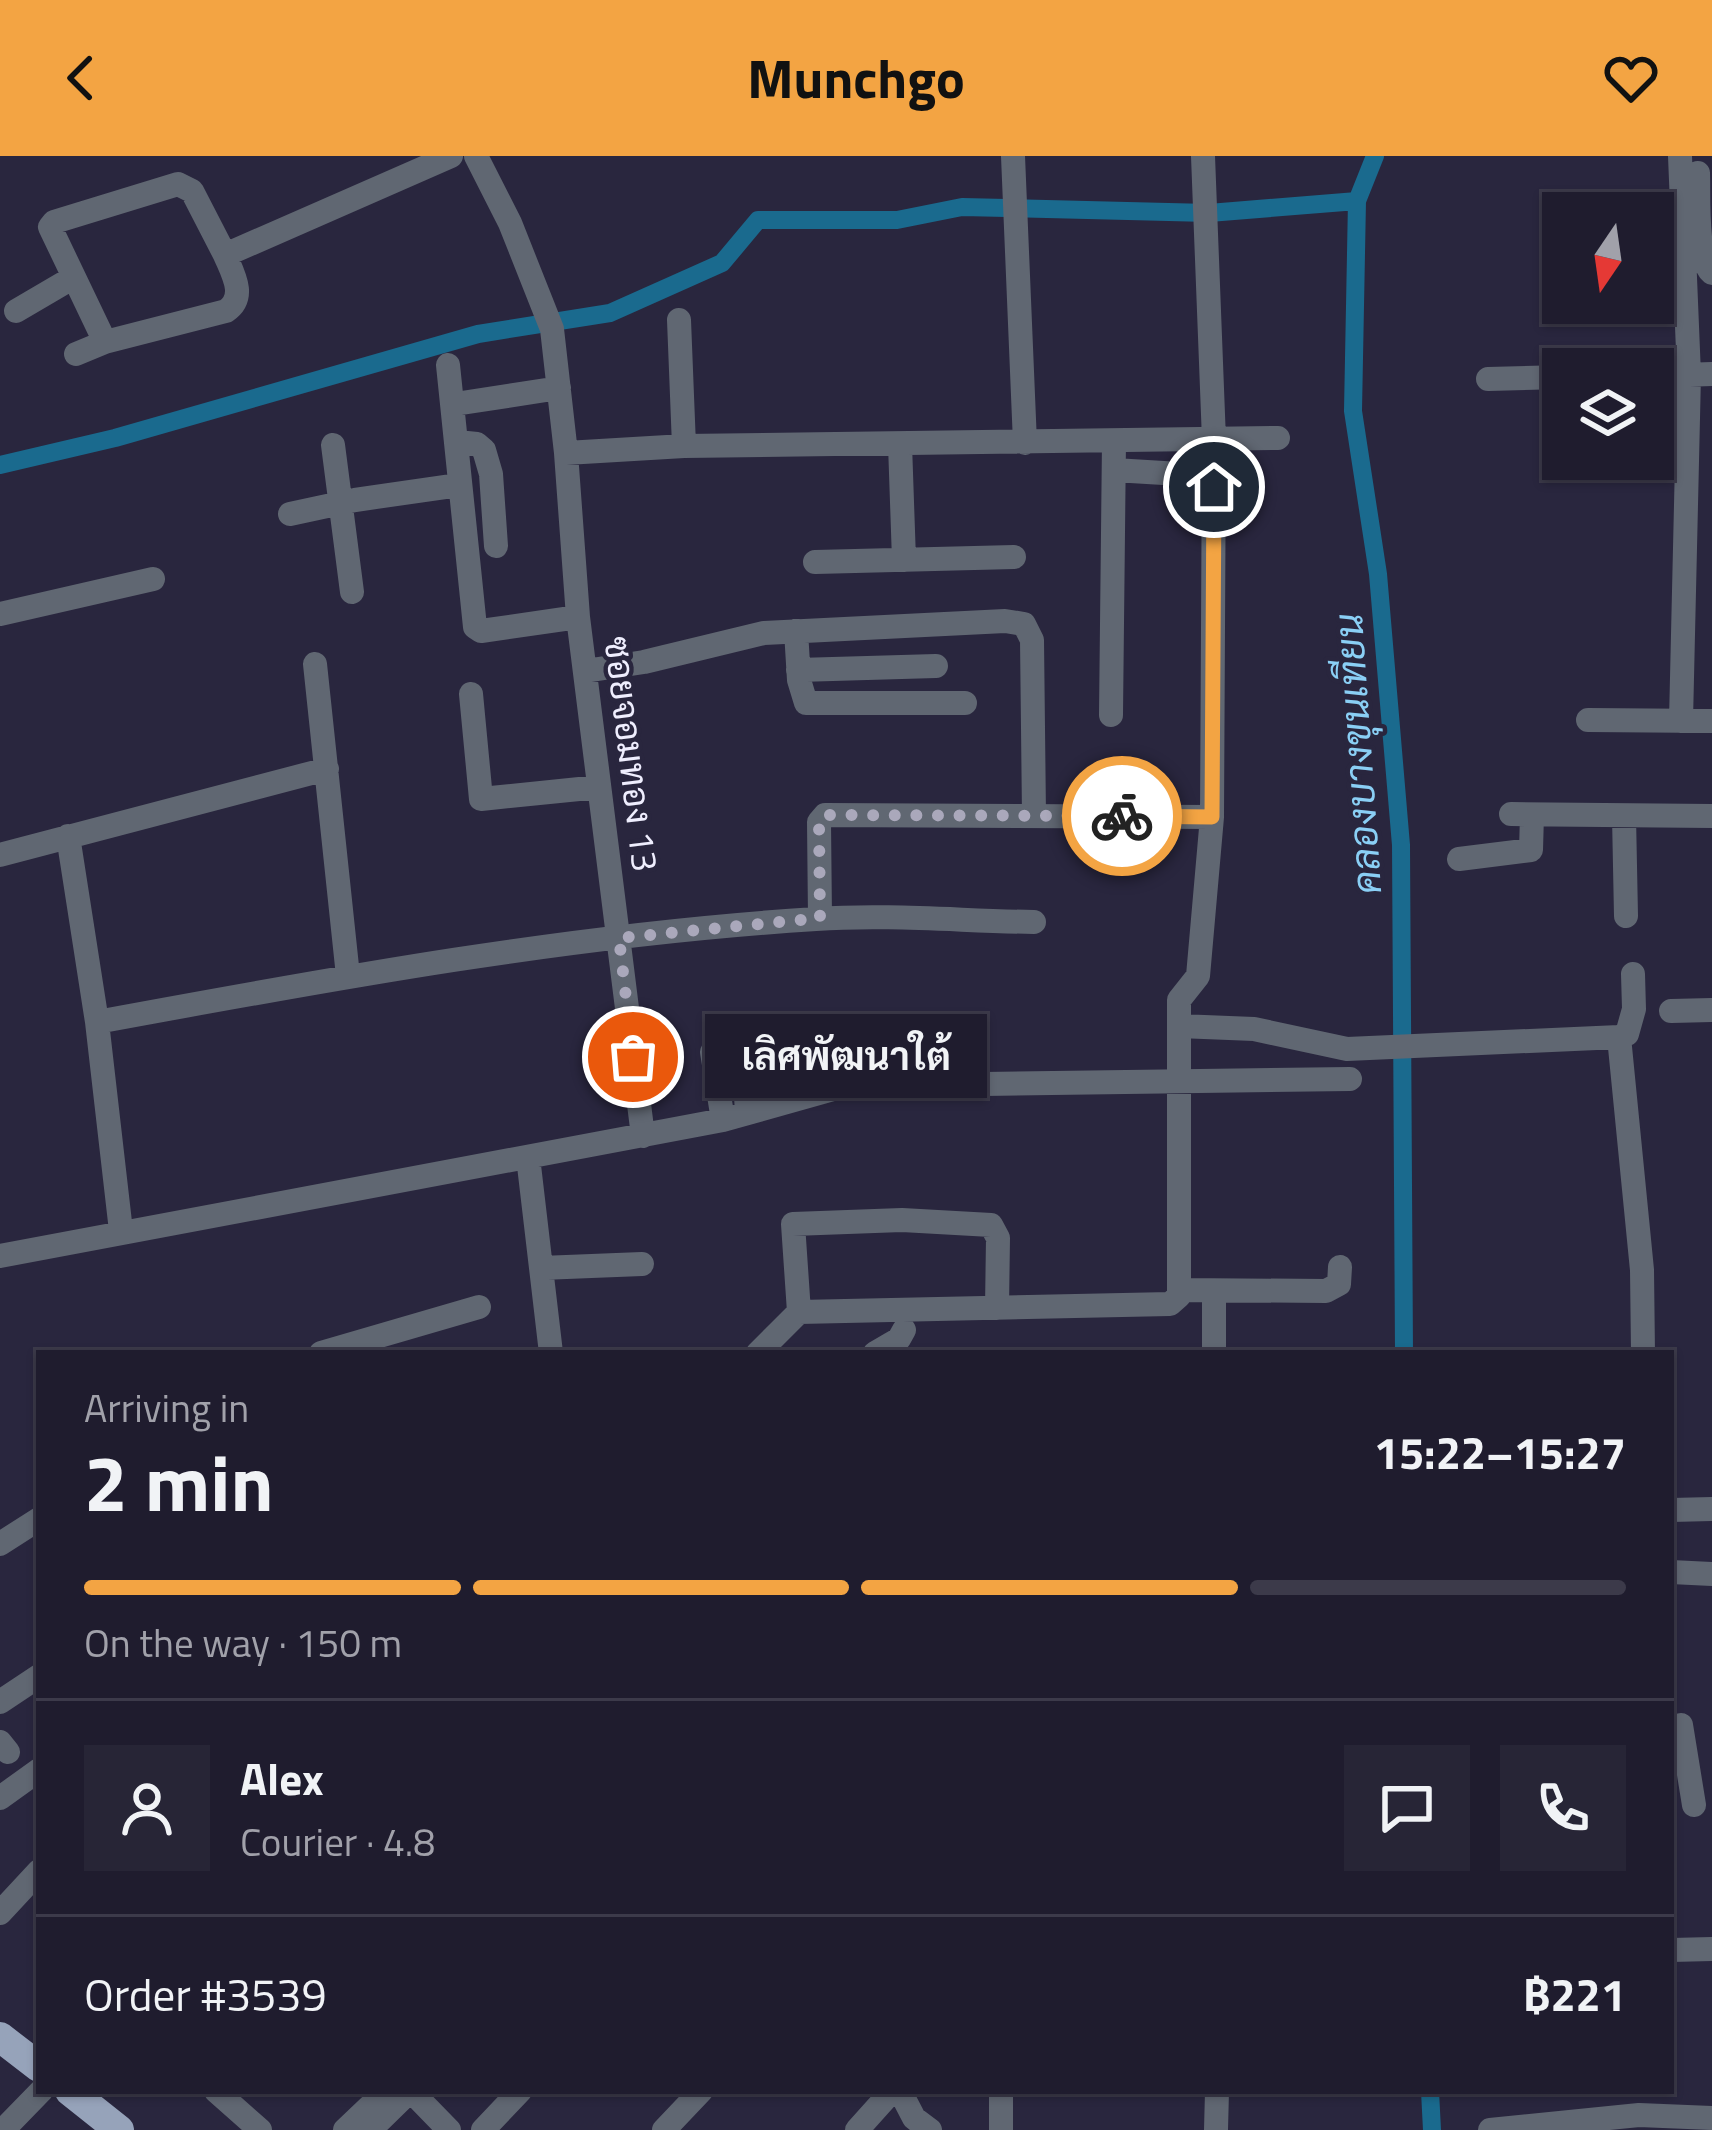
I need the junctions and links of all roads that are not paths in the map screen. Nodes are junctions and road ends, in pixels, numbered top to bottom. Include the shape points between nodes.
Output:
1 (452, 156) edge
2 (476, 156) edge
3 (1013, 156) edge
4 (1203, 156) edge
5 (1689, 165) edge
6 (225, 255) junction
7 (1712, 273) edge
8 (74, 278) junction
9 (16, 310) dead end
10 (679, 320) dead end
11 (105, 342) junction
12 (76, 354) dead end
13 (448, 365) dead end
14 (1701, 374) edge
15 (1542, 378) edge
16 (1488, 379) dead end
17 (559, 388) junction
18 (455, 404) junction
19 (1279, 438) dead end
20 (1214, 440) junction
21 (1114, 441) junction
22 (457, 442) junction
23 (1025, 443) junction
24 (900, 444) junction
25 (332, 445) dead end
26 (684, 446) junction
27 (566, 453) junction
28 (1114, 470) junction
29 (1180, 474) dead end
30 (459, 485) junction
31 (342, 502) junction
32 (290, 514) dead end
33 (496, 546) dead end
34 (1014, 557) dead end
35 (904, 560) junction
36 (815, 562) dead end
37 (153, 579) dead end
38 (352, 592) dead end
39 (0, 614) edge
40 (578, 617) junction
41 (796, 631) junction
42 (315, 664) dead end
43 (936, 666) dead end
44 (798, 670) junction
45 (585, 671) junction
46 (471, 694) dead end
47 (964, 703) dead end
48 (1111, 715) dead end
49 (1588, 720) dead end
50 (1681, 721) junction
51 (1712, 721) edge
52 (327, 769) junction
53 (599, 787) junction
54 (1034, 815) junction
55 (1712, 816) edge
56 (1212, 817) junction
57 (1624, 817) junction
58 (68, 836) junction
59 (0, 855) edge
60 (1459, 859) dead end
61 (1626, 916) dead end
62 (820, 918) junction
63 (1034, 922) dead end
64 (619, 938) junction
65 (1633, 974) dead end
66 (348, 976) junction
67 (1712, 1010) edge
68 (1671, 1011) dead end
69 (97, 1022) junction
70 (1179, 1026) junction
71 (761, 1037) dead end
72 (1618, 1037) junction
73 (712, 1052) dead end
74 (1349, 1079) dead end
75 (1180, 1082) junction
76 (735, 1116) junction
77 (643, 1136) junction
78 (529, 1157) junction
79 (121, 1231) junction
80 (0, 1256) edge
81 (642, 1264) dead end
82 (1340, 1267) dead end
83 (541, 1268) junction
84 (1181, 1290) junction
85 (1214, 1293) junction
86 (479, 1307) dead end
87 (998, 1308) junction
88 (799, 1312) junction
89 (905, 1319) junction
90 (331, 1350) edge
91 (551, 1350) edge
92 (761, 1350) edge
93 (878, 1350) edge
94 (1214, 1350) edge
95 (1643, 1350) edge
96 (1712, 1509) edge
97 (1674, 1510) edge
98 (36, 1521) edge
99 (0, 1544) edge
100 (1674, 1572) edge
101 (1712, 1574) edge
102 (36, 1678) edge
103 (0, 1702) edge
104 (1681, 1725) dead end
105 (36, 1772) edge
106 (0, 1798) edge
107 (1692, 1804) edge
108 (36, 1874) edge
109 (0, 1913) edge
110 (1712, 1949) edge
111 (1674, 1950) edge
112 (0, 2037) edge
113 (36, 2065) edge
114 (38, 2094) edge
115 (74, 2094) edge
116 (219, 2094) edge
117 (383, 2094) edge
118 (407, 2094) edge
119 (413, 2094) edge
120 (517, 2094) edge
121 (698, 2094) edge
122 (893, 2094) edge
123 (898, 2094) edge
124 (1001, 2094) edge
125 (1216, 2094) edge
126 (1712, 2119) edge
127 (1528, 2127) edge
128 (3, 2130) edge
129 (119, 2130) edge
130 (260, 2130) edge
131 (345, 2130) edge
132 (370, 2130) edge
133 (449, 2130) edge
134 (483, 2130) edge
135 (664, 2130) edge
136 (857, 2130) edge
137 (930, 2130) edge
138 (1000, 2130) edge
139 (1216, 2130) edge
140 (1490, 2130) edge

1 - 6 street
2 - 17 street, ซอยจอมทอง 13 via 548,318
3 - 23 street
4 - 20 street
5 - 7 street via 1704,266
5 - 14 street
6 - 8 street via 191,191 178,184 51,225
6 - 11 street via 238,294 233,307
8 - 9 street
8 - 11 street
10 - 26 street
11 - 12 street
13 - 18 street
14 - 50 street
15 - 16 street
17 - 18 street
17 - 27 street, ซอยจอมทอง 13
18 - 22 street
19 - 20 street
20 - 21 street
20 - 56 street
21 - 23 street
21 - 28 street
22 - 30 street
22 - 33 street via 477,444 488,457
23 - 24 street
24 - 26 street
24 - 35 street
25 - 31 street
26 - 27 street
27 - 40 street, ซอยจอมทอง 13
28 - 29 street
28 - 48 street
30 - 31 street
30 - 40 street via 476,630
31 - 32 street
31 - 38 street
34 - 35 street
35 - 36 street
37 - 39 street
40 - 45 street, ซอยจอมทอง 13
41 - 44 street
41 - 45 street
41 - 54 street via 1024,624 1032,640
42 - 52 street
43 - 44 street
44 - 47 street via 802,697 813,705
45 - 53 street, ซอยจอมทอง 13
46 - 53 street via 481,799
49 - 50 street
50 - 51 street
52 - 58 street
52 - 66 street
53 - 64 street, ซอยจอมทอง 13
54 - 56 street
54 - 62 street via 825,815
55 - 57 street
56 - 70 street via 1198,976 1180,998
57 - 60 street via 1521,815 1531,850
57 - 61 street
58 - 59 street
58 - 69 street
62 - 63 street
62 - 64 street
64 - 66 street
64 - 77 street, ซอยจอมทอง 13
65 - 72 street via 1632,1024
66 - 69 street
67 - 68 street
69 - 79 street
70 - 72 street via 1254,1029 1359,1049
70 - 75 street
71 - 76 street via 742,1044
72 - 95 street
73 - 76 street
74 - 75 street
75 - 76 street via 844,1085
75 - 84 street
76 - 77 street
77 - 78 street
78 - 79 street
78 - 83 street
79 - 80 street
81 - 83 street
82 - 85 street via 1330,1291
83 - 91 street
84 - 85 street
84 - 87 street via 1170,1304
85 - 94 street
86 - 90 street
87 - 88 street via 991,1225 902,1220 793,1224
87 - 89 street
88 - 89 street
88 - 92 street
89 - 93 street
96 - 97 street
98 - 99 street
100 - 101 street
102 - 103 street
104 - 107 street
105 - 106 street
108 - 109 street
110 - 111 street
112 - 113 main road
114 - 128 street
115 - 129 main road
116 - 130 street
117 - 131 street
118 - 132 street
119 - 133 street
120 - 134 street
121 - 135 street
122 - 136 street
123 - 137 street
124 - 138 street
125 - 139 street
126 - 127 street via 1639,2115
127 - 140 street

